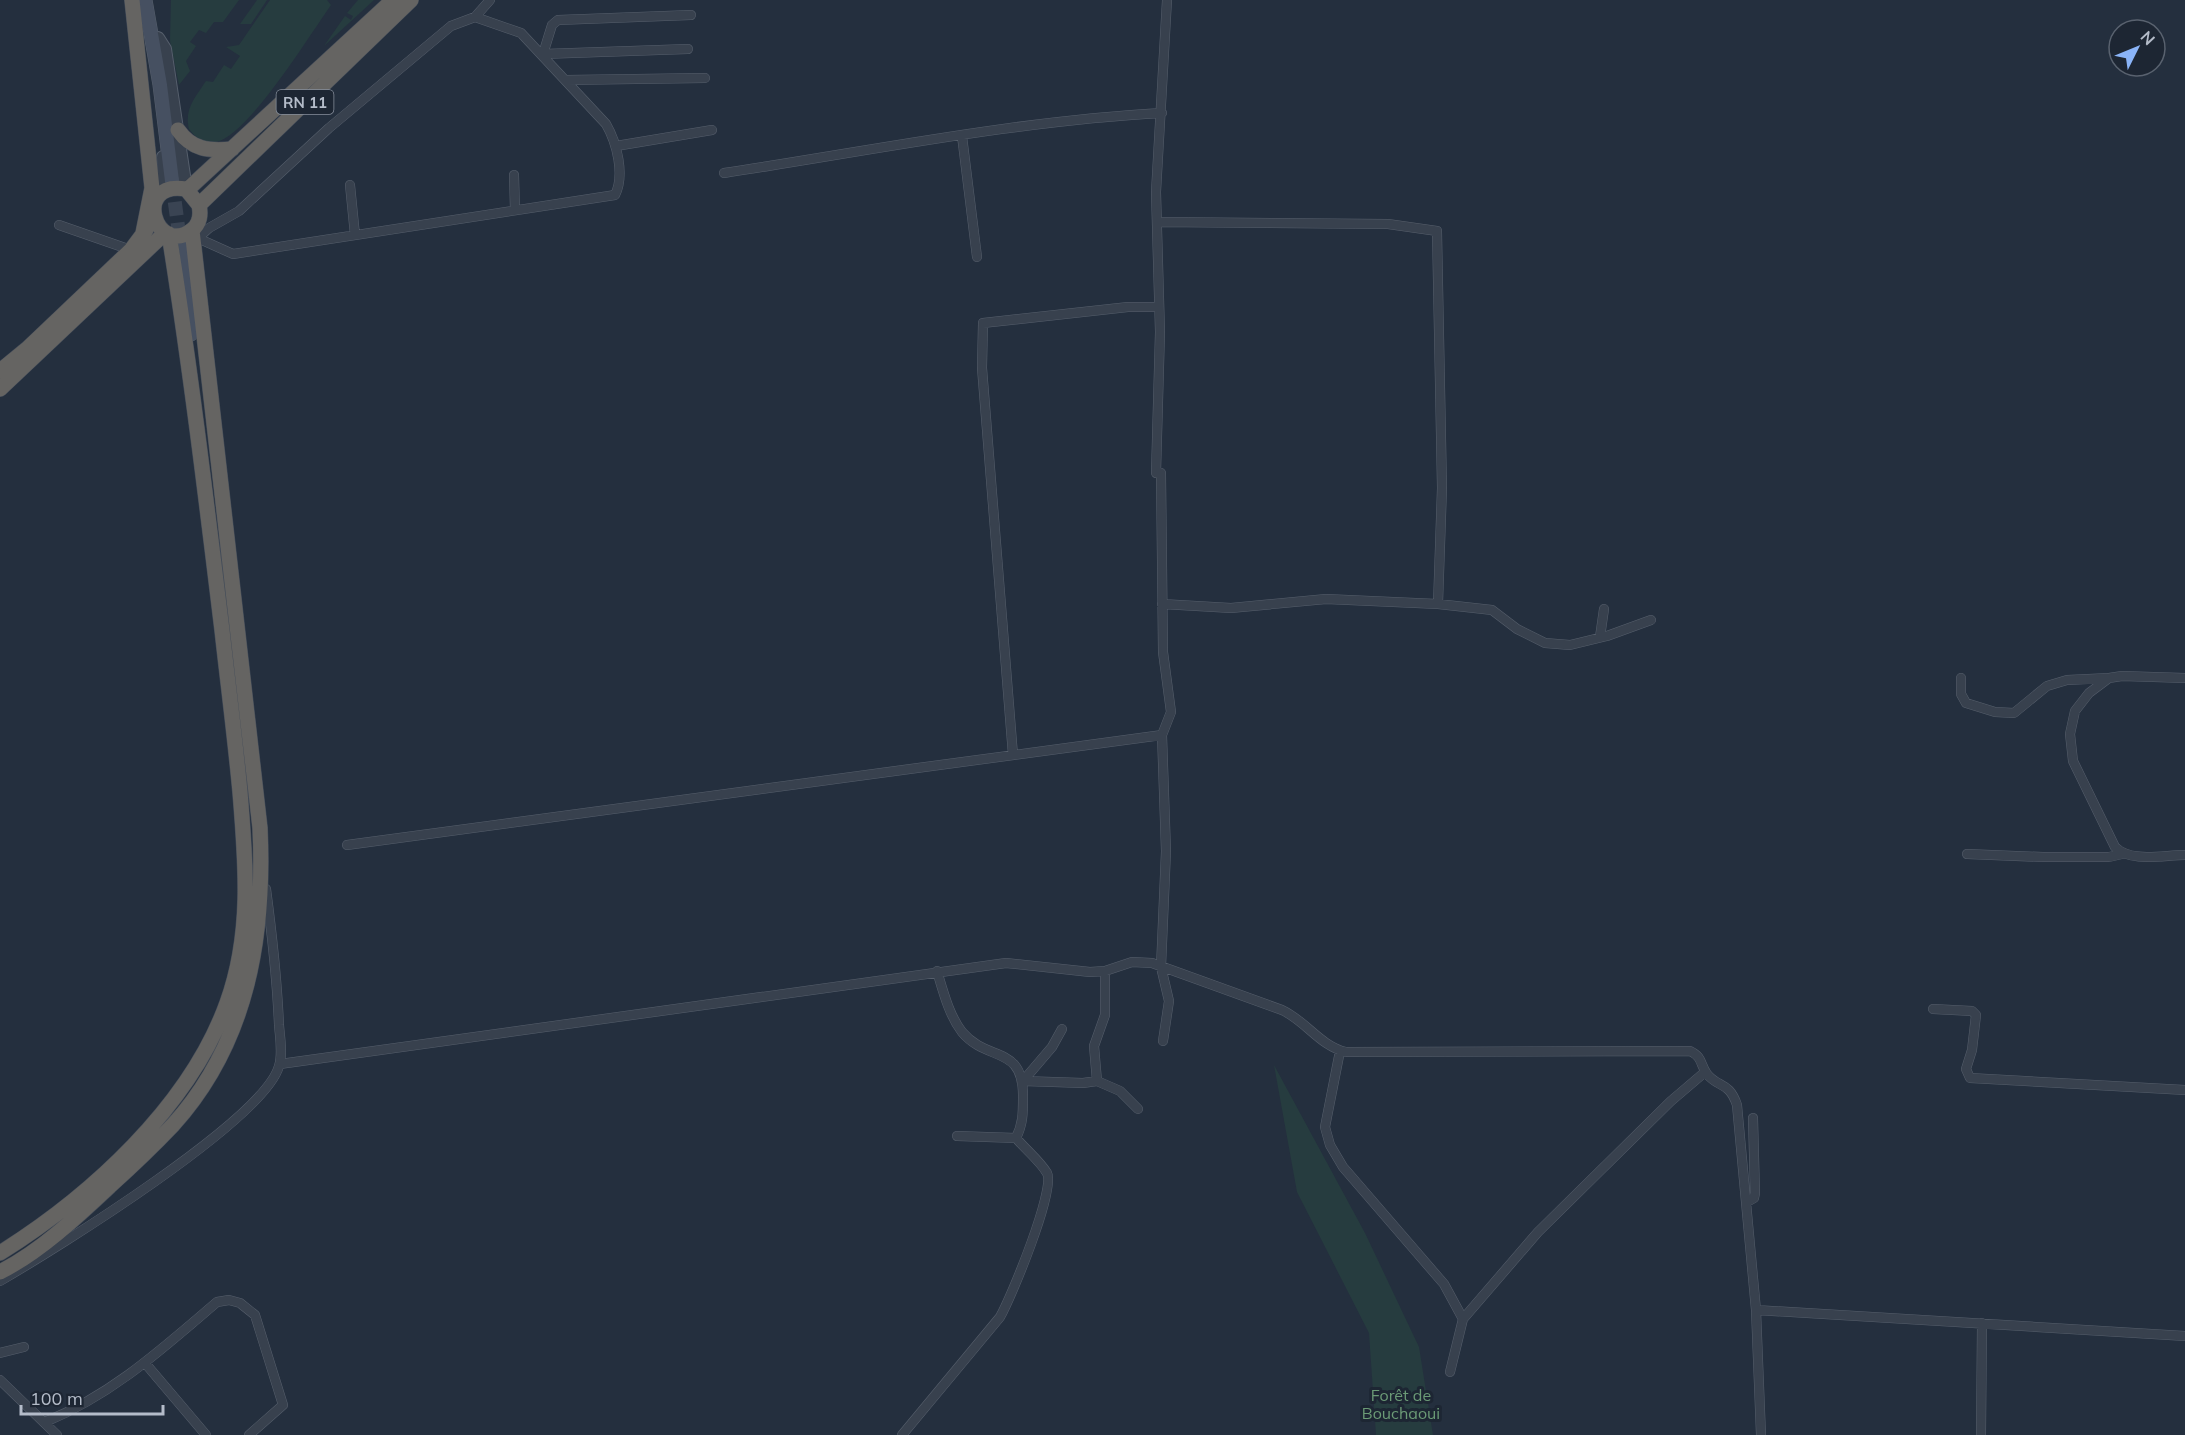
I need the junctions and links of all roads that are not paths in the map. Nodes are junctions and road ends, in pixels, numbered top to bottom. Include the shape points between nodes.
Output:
1 (132, 0) edge
2 (145, 0) edge
3 (153, 0) edge
4 (393, 0) edge
5 (411, 0) edge
6 (490, 0) edge
7 (1167, 0) edge
8 (691, 15) dead end
9 (475, 17) junction
10 (155, 39) junction
11 (688, 49) dead end
12 (543, 54) junction
13 (705, 78) dead end
14 (566, 80) junction
15 (1162, 112) junction
16 (178, 129) junction
17 (712, 130) dead end
18 (962, 136) junction
19 (615, 146) junction
20 (231, 149) junction
21 (724, 173) dead end
22 (514, 175) dead end
23 (181, 185) junction
24 (350, 185) dead end
25 (160, 195) junction
26 (199, 205) junction
27 (515, 210) junction
28 (154, 217) junction
29 (1157, 222) junction
30 (59, 225) dead end
31 (355, 235) junction
32 (183, 236) junction
33 (142, 238) junction
34 (134, 256) junction
35 (977, 257) dead end
36 (174, 268) junction
37 (1159, 307) junction
38 (0, 371) edge
39 (0, 389) edge
40 (213, 556) junction
41 (1162, 604) junction
42 (1438, 604) junction
43 (1604, 609) dead end
44 (1651, 620) dead end
45 (1600, 637) junction
46 (1961, 678) dead end
47 (2109, 678) junction
48 (2185, 678) edge
49 (1162, 735) junction
50 (1013, 755) junction
51 (347, 845) dead end
52 (261, 854) junction
53 (1967, 854) dead end
54 (2122, 854) junction
55 (2185, 855) edge
56 (1161, 967) junction
57 (937, 971) junction
58 (1105, 971) junction
59 (1933, 1009) dead end
60 (1062, 1029) dead end
61 (1163, 1041) dead end
62 (1340, 1050) junction
63 (280, 1064) junction
64 (1706, 1072) junction
65 (1023, 1081) junction
66 (1097, 1081) junction
67 (2185, 1090) edge
68 (1138, 1109) dead end
69 (1753, 1118) dead end
70 (957, 1136) dead end
71 (1016, 1138) junction
72 (1747, 1202) junction
73 (0, 1253) edge
74 (0, 1272) edge
75 (0, 1281) edge
76 (1755, 1310) junction
77 (1463, 1318) junction
78 (1982, 1323) junction
79 (2185, 1336) edge
80 (24, 1347) dead end
81 (0, 1353) edge
82 (145, 1364) junction
83 (1450, 1372) dead end
84 (0, 1380) edge
85 (45, 1422) junction
86 (57, 1435) edge
87 (207, 1435) edge
88 (249, 1435) edge
89 (902, 1435) edge
90 (1761, 1435) edge
91 (1981, 1435) edge

1 - 33 highway via 152,188
2 - 10 main road
3 - 10 main road
4 - 20 highway, RN 11
5 - 26 highway, RN 11
6 - 9 street
7 - 15 street
8 - 12 street via 558,20 552,25
9 - 12 street via 521,33
9 - 32 street via 452,26 329,128 239,211 209,228
10 - 16 street via 164,47
10 - 23 main road
10 - 25 street via 152,69 164,168
11 - 12 street
12 - 14 street
13 - 14 street
14 - 19 street via 606,124
15 - 18 street
15 - 29 street
16 - 20 highway via 194,146
16 - 23 street
17 - 19 street
18 - 21 street
18 - 35 street
19 - 27 street via 620,185 615,195
20 - 23 highway, RN 11
22 - 27 street
23 - 25 highway
23 - 26 highway
24 - 31 street
25 - 28 highway via 155,201
26 - 32 highway via 200,218
27 - 31 street
28 - 32 highway
28 - 33 highway
29 - 37 street
29 - 42 street via 1388,224 1437,231 1442,488
30 - 34 street
31 - 32 street via 233,254
32 - 34 highway
32 - 36 highway
32 - 40 main road via 214,530
32 - 52 highway via 231,555
33 - 34 highway
34 - 36 highway via 159,257
34 - 38 highway
34 - 39 highway
36 - 40 highway
37 - 41 street
37 - 50 street via 983,323 982,368
40 - 73 highway via 247,875 246,918 232,986 203,1056 165,1111 83,1191 48,1221
41 - 42 street via 1231,608 1326,599
41 - 49 street via 1171,712
42 - 45 street via 1492,610 1545,643 1570,645
43 - 45 street
44 - 45 street
46 - 47 street via 1961,694 1966,703 2014,713 2047,686 2067,680
47 - 48 street
47 - 54 street via 2089,693 2075,711 2070,734 2073,761
49 - 50 street
49 - 56 street via 1166,851
50 - 51 street
52 - 63 street via 277,970
52 - 74 highway via 254,960 235,1023 211,1073 174,1124 121,1176 68,1223
53 - 54 street
54 - 55 street
56 - 58 street via 1132,962
56 - 61 street via 1169,1001
56 - 62 street via 1290,1014 1325,1043
57 - 58 street via 1006,963
57 - 63 street
57 - 65 street via 963,1032 987,1050 1012,1061
58 - 66 street via 1105,1015 1095,1046
59 - 67 street via 1972,1011 1976,1015 1966,1069 1970,1078
60 - 65 street
62 - 64 street via 1686,1050 1699,1056
62 - 77 street via 1325,1127 1330,1145 1343,1167 1444,1284
63 - 75 street via 275,1078 251,1107 222,1132 59,1247
64 - 72 street via 1724,1084 1735,1099
64 - 77 street via 1671,1101 1538,1232
65 - 66 street
65 - 71 street via 1023,1125
66 - 68 street via 1120,1091
69 - 72 street via 1755,1193
70 - 71 street
71 - 89 street via 1050,1181 1009,1301 992,1329
72 - 76 street
76 - 78 street
76 - 90 street
77 - 83 street
78 - 79 street
78 - 91 street
80 - 81 street
82 - 85 street via 100,1396
82 - 87 street
82 - 88 street via 217,1302 240,1303 255,1315 283,1405
84 - 85 street
85 - 86 street

